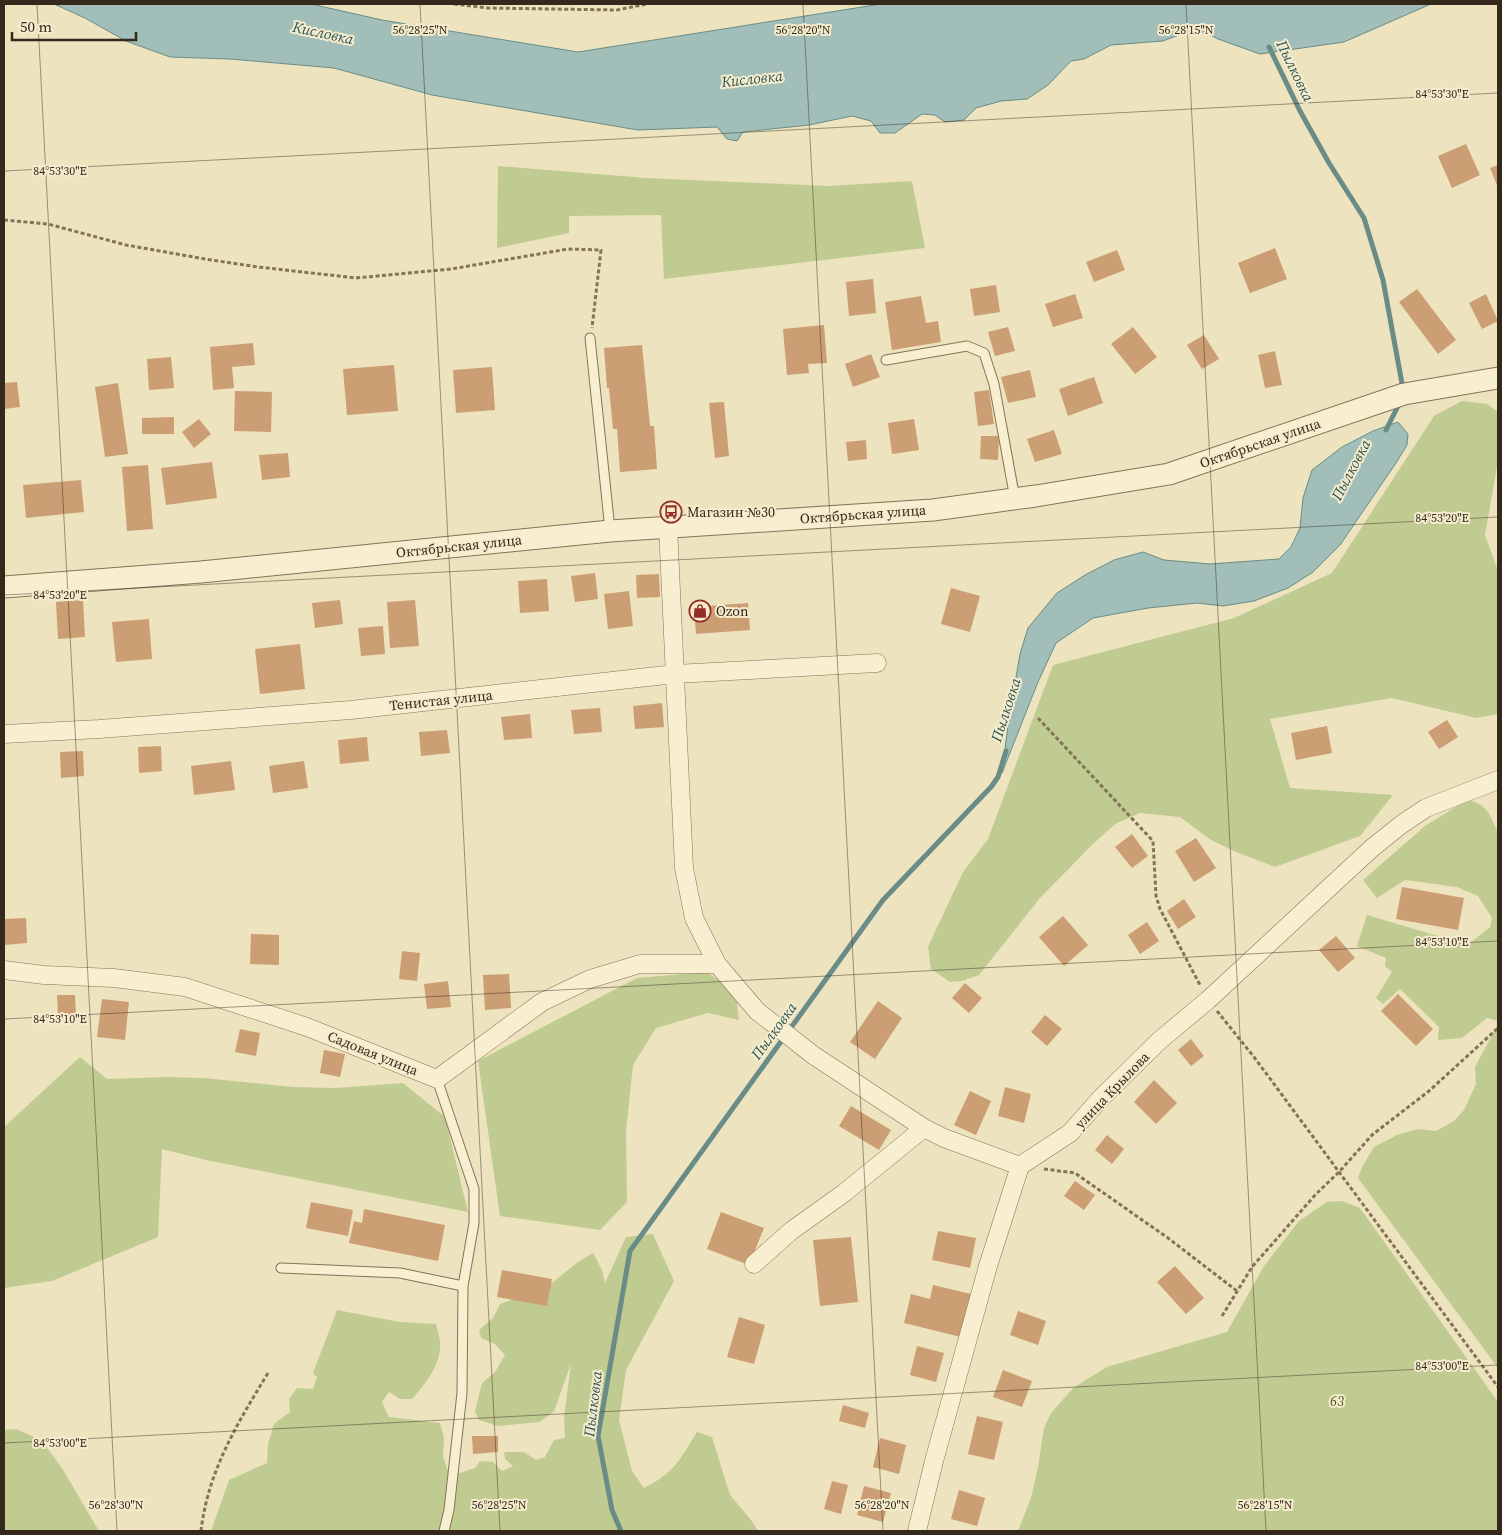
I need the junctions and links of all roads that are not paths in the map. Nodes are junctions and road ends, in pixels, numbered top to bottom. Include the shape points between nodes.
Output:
1 (590, 338) road end
2 (886, 360) dead end
3 (1498, 378) edge
4 (1015, 499) junction
5 (668, 528) junction
6 (610, 530) junction
7 (4, 587) edge
8 (877, 663) dead end
9 (676, 674) junction
10 (4, 734) edge
11 (1498, 780) edge
12 (716, 964) junction
13 (4, 970) edge
14 (437, 1079) junction
15 (924, 1128) junction
16 (1020, 1166) junction
17 (754, 1264) dead end
18 (281, 1268) dead end
19 (463, 1286) junction
20 (444, 1531) edge
21 (917, 1531) edge

1 - 6 lane
2 - 4 lane via 967,346 984,353 994,384
3 - 4 street, Октябрьская улица via 1404,394 1169,474
4 - 5 street, Октябрьская улица via 933,510
5 - 6 street, Октябрьская улица
5 - 9 street
6 - 7 street, Октябрьская улица via 201,572
8 - 9 street, Тенистая улица
9 - 10 street, Тенистая улица via 351,710
9 - 12 street via 684,868 694,918
11 - 16 street, улица Крылова via 1426,808 1372,848 1208,1000 1159,1041 1100,1099 1070,1134
12 - 14 street via 640,964 590,979 542,1002
12 - 15 street via 764,1017 813,1055
13 - 14 street, Садовая улица via 185,987 307,1027
14 - 19 lane via 474,1189 474,1223
15 - 16 street
15 - 17 street
16 - 21 street via 988,1266
18 - 19 lane via 400,1273
19 - 20 lane via 462,1392

